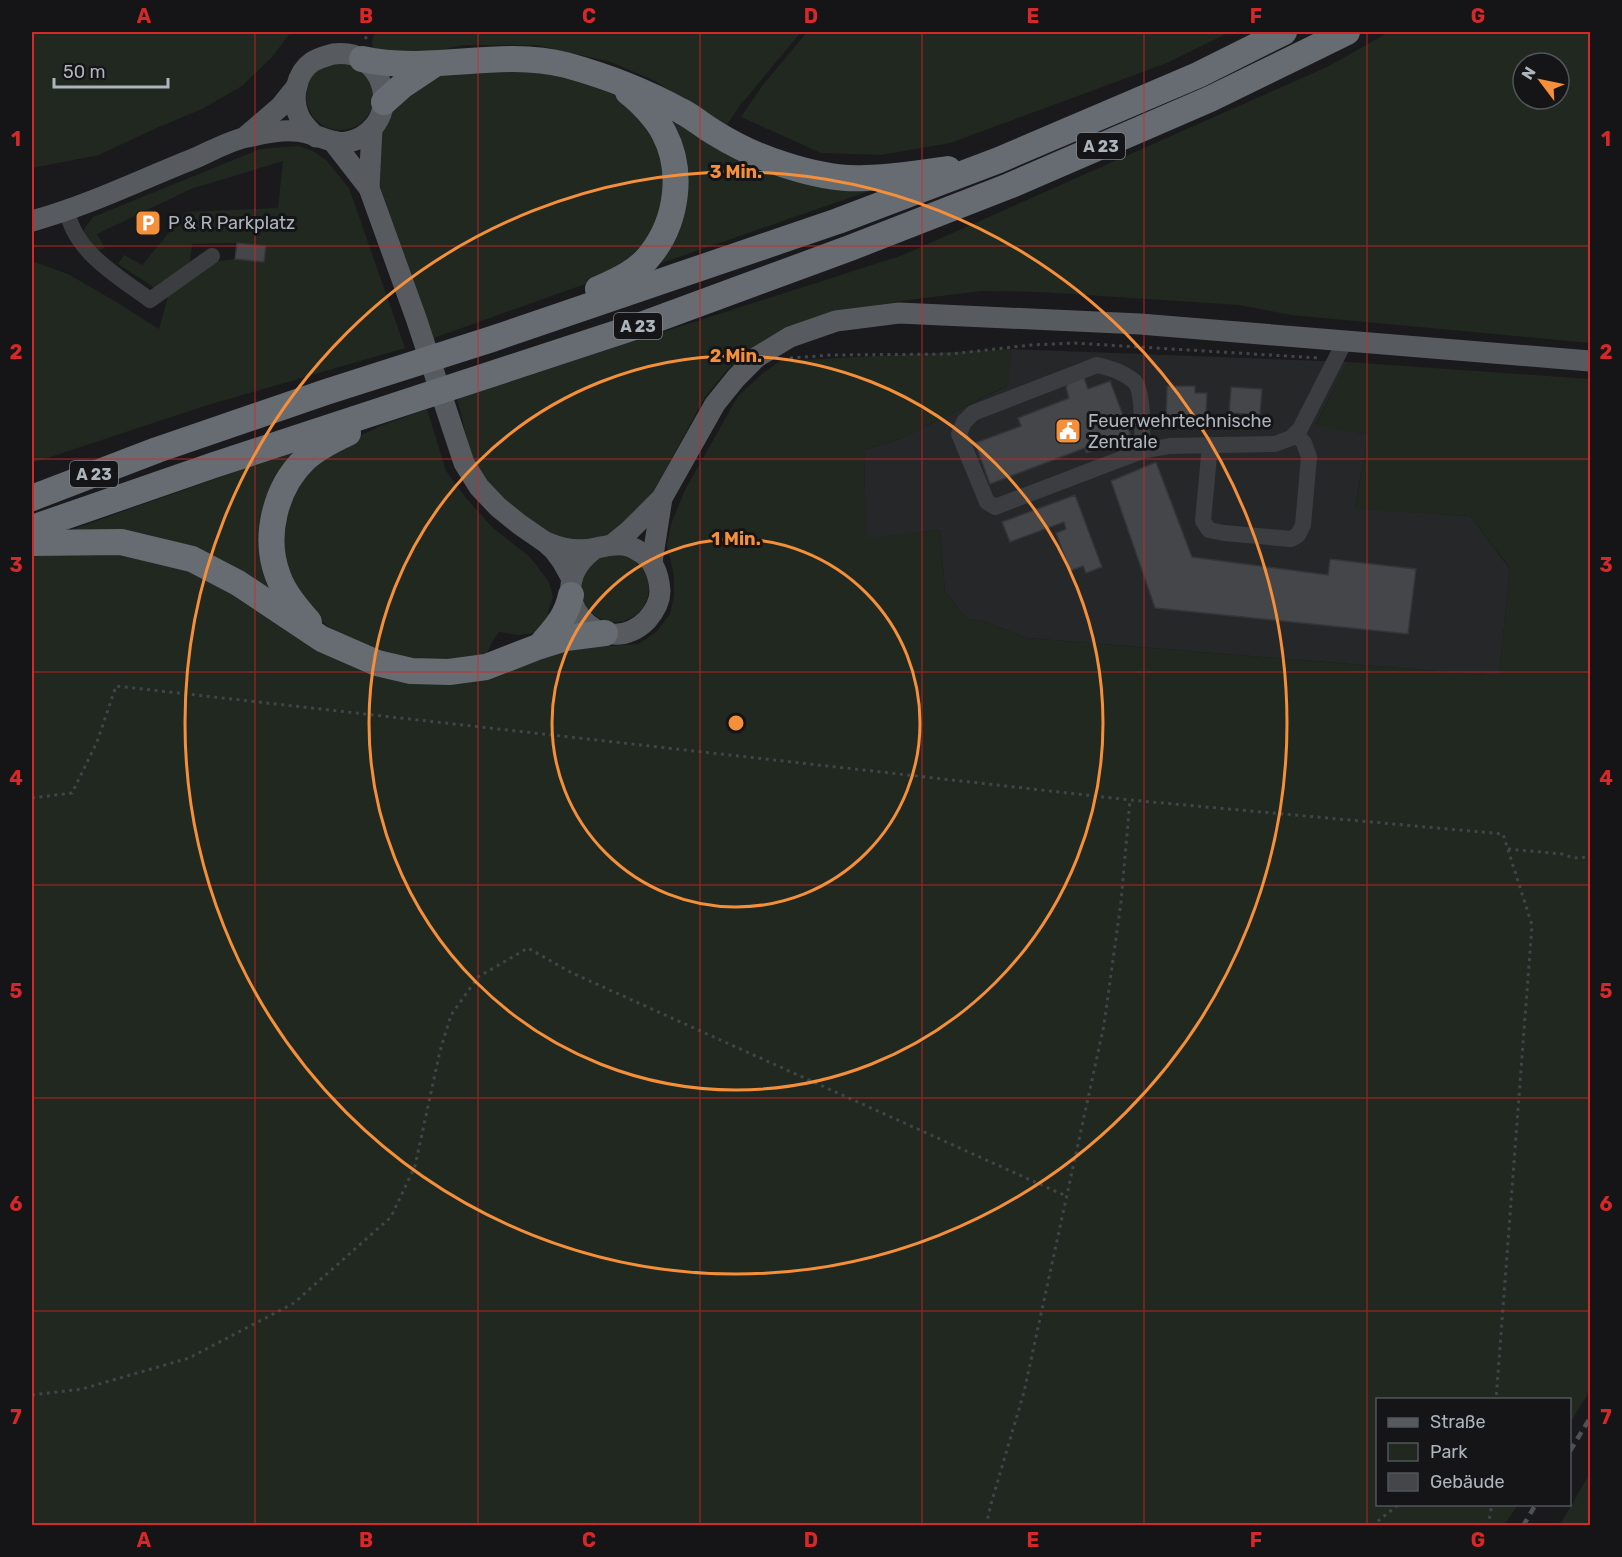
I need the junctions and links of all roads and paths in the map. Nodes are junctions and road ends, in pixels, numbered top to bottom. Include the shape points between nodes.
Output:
1 (1284, 32) edge
2 (1347, 32) edge
3 (362, 59) junction
4 (435, 64) junction
5 (610, 80) junction
6 (297, 86) junction
7 (384, 102) junction
8 (372, 129) junction
9 (245, 137) junction
10 (325, 140) junction
11 (999, 160) junction
12 (369, 188) junction
13 (68, 210) junction
14 (32, 221) edge
15 (212, 256) dead end
16 (492, 339) junction
17 (1340, 350) junction
18 (788, 358) dead end
19 (1590, 361) edge
20 (423, 396) junction
21 (1296, 434) junction
22 (1210, 445) junction
23 (1142, 451) junction
24 (32, 498) edge
25 (662, 498) junction
26 (32, 528) edge
27 (545, 542) junction
28 (32, 543) edge
29 (604, 546) junction
30 (652, 562) junction
31 (571, 587) junction
32 (605, 633) junction
33 (322, 639) junction
34 (540, 646) junction
35 (32, 798) edge
36 (1130, 800) junction
37 (1508, 849) junction
38 (1590, 857) edge
39 (1066, 1196) junction
40 (32, 1395) edge
41 (1496, 1398) edge
42 (1397, 1506) edge
43 (1491, 1506) edge
44 (986, 1526) edge
45 (1372, 1526) edge
46 (1488, 1526) edge

1 - 11 highway, A 23 via 1198,75
2 - 20 highway, A 23 via 1210,99 1009,186 641,325
3 - 4 highway via 383,64
3 - 6 main road via 339,53 325,56 311,63
3 - 7 main road via 375,70 383,85
4 - 5 highway via 519,59 565,65
4 - 7 highway
5 - 11 highway via 642,91 745,149 823,175 864,179
5 - 16 highway via 644,106 664,131 675,175 667,230 650,256 626,276
6 - 9 main road via 280,107
6 - 10 main road via 298,115 305,127
7 - 8 main road
8 - 10 main road via 348,142
8 - 12 main road
9 - 10 main road via 294,131
9 - 13 main road
10 - 12 main road
11 - 16 highway, A 23 via 838,221
12 - 27 main road via 464,463 479,487 505,513
13 - 14 main road
13 - 15 lane via 69,222 82,244 103,266 150,300
16 - 24 highway, A 23 via 191,438
17 - 18 path via 1074,343 951,354
17 - 19 main road
17 - 21 lane
17 - 25 main road via 1140,324 899,313 836,321 790,337 757,357 736,378 715,404
20 - 26 highway, A 23
20 - 33 highway via 320,447 293,472 282,492 271,536 275,567 292,601
21 - 22 lane via 1275,444
21 - 22 lane via 1309,457 1303,525 1298,535 1291,538 1209,530 1203,521
22 - 23 lane
23 - 23 lane via 995,507 987,502 959,434 973,413 1097,365 1114,368 1136,383 1141,400
25 - 29 main road via 629,531
25 - 30 main road
27 - 29 main road via 571,550
27 - 31 main road via 562,561
28 - 33 highway via 121,542 192,559 238,583
29 - 30 main road via 627,546
29 - 31 main road via 585,556 576,567
30 - 32 main road via 660,588 653,614 640,627 623,633
31 - 32 main road via 575,608 582,619
31 - 34 highway via 568,609
32 - 34 highway
33 - 34 highway via 377,663 411,671 486,667
35 - 36 path via 72,793 97,742 116,687
36 - 37 path via 1503,834
36 - 39 path via 1104,1024
37 - 38 path
37 - 41 path via 1532,925
39 - 40 path via 572,972 528,948 478,977 451,1016 415,1166 391,1217 294,1303 189,1358 82,1389
39 - 44 path via 1024,1392
42 - 45 path
43 - 46 path

